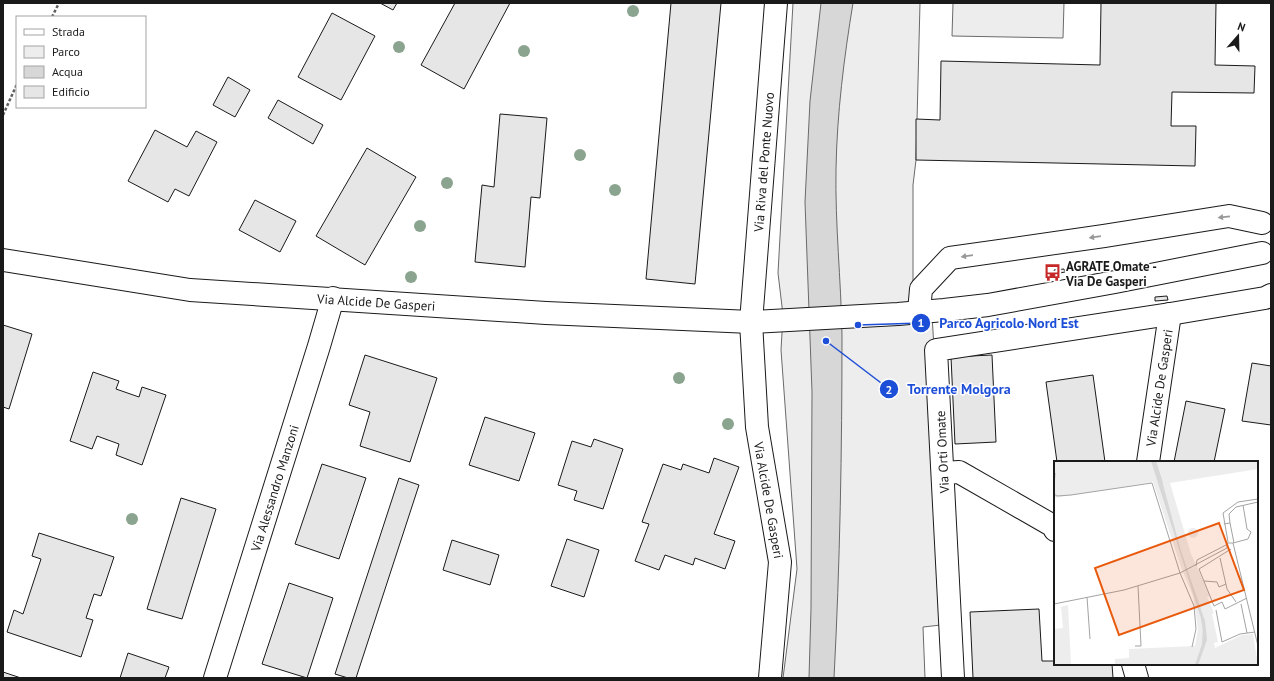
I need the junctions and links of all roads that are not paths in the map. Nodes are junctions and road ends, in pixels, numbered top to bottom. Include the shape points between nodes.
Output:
1 (776, 3) edge
2 (1267, 217) edge
3 (1266, 259) edge
4 (3, 260) edge
5 (1271, 295) edge
6 (333, 298) junction
7 (908, 313) junction
8 (1170, 314) junction
9 (751, 322) junction
10 (1148, 461) edge
11 (943, 473) junction
12 (1054, 526) edge
13 (1133, 665) edge
14 (215, 678) edge
15 (770, 678) edge
16 (953, 678) edge
17 (1137, 678) edge

1 - 9 street, Via Riva del Ponte Nuovo
2 - 3 street via 1259,232 1259,244
2 -> 7 street via 1229,216 950,258 921,289
3 - 7 street, Via Alcide De Gasperi via 980,306
4 - 6 street, Via Alcide De Gasperi via 190,290
5 - 8 street, Via Orti Omate
6 - 9 street, Via Alcide De Gasperi via 546,313
6 - 14 street, Via Alessandro Manzoni
7 - 9 street, Via Alcide De Gasperi
8 - 10 street, Via Alcide De Gasperi
8 - 11 street, Via Orti Omate via 936,350
9 - 15 street, Via Alcide De Gasperi via 757,427 780,562
11 - 12 street via 959,472
11 - 16 street, Via Orti Omate
13 - 17 street

